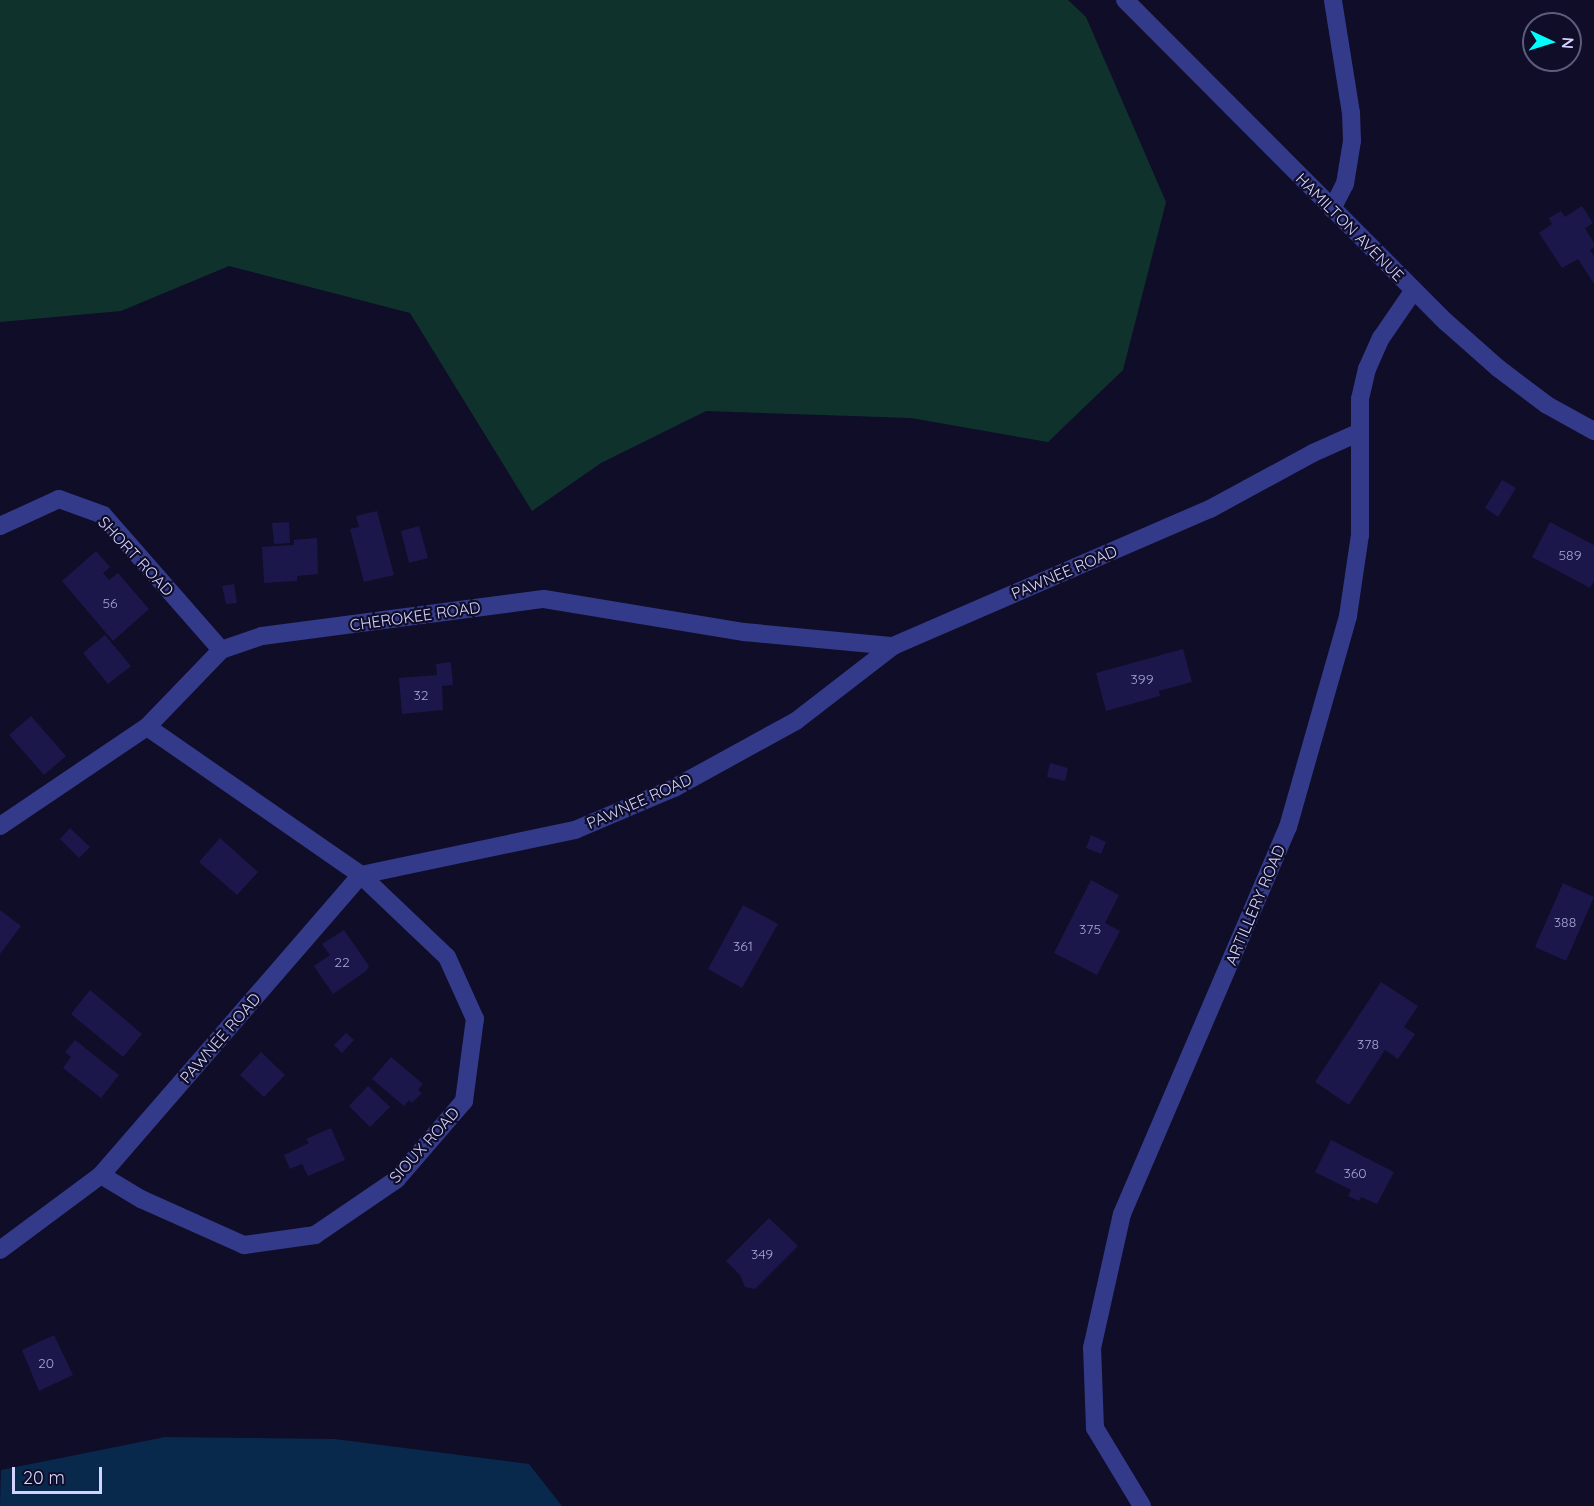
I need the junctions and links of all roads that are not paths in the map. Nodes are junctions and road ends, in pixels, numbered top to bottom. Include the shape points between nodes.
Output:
1 (1125, 0) edge
2 (1333, 0) edge
3 (1332, 209) junction
4 (1414, 290) junction
5 (1594, 431) edge
6 (1358, 433) junction
7 (0, 526) edge
8 (893, 646) junction
9 (221, 650) junction
10 (147, 727) junction
11 (0, 826) edge
12 (361, 875) junction
13 (101, 1176) junction
14 (0, 1250) edge
15 (1143, 1506) edge

1 - 3 street, HAMILTON AVENUE
2 - 3 street via 1352,141 1345,184
3 - 4 street, HAMILTON AVENUE
4 - 5 street, HAMILTON AVENUE via 1498,368 1547,405
4 - 6 street, ARTILLERY ROAD via 1381,338 1367,369
6 - 8 street, PAWNEE ROAD via 1210,509
6 - 15 street, ARTILLERY ROAD via 1359,535 1348,615 1288,827 1122,1214 1092,1348 1095,1428
7 - 9 street, SHORT ROAD via 58,499 103,515
8 - 9 street, CHEROKEE ROAD via 744,632 544,599 262,636
8 - 12 street, PAWNEE ROAD via 796,721 674,788 575,830
9 - 10 street, CHEROKEE ROAD
10 - 11 street, CHEROKEE ROAD
10 - 12 street, SIOUX ROAD
12 - 13 street, PAWNEE ROAD
12 - 13 street, SIOUX ROAD via 447,957 475,1019 464,1101 397,1179 315,1235 244,1245 141,1199
13 - 14 street, PAWNEE ROAD

